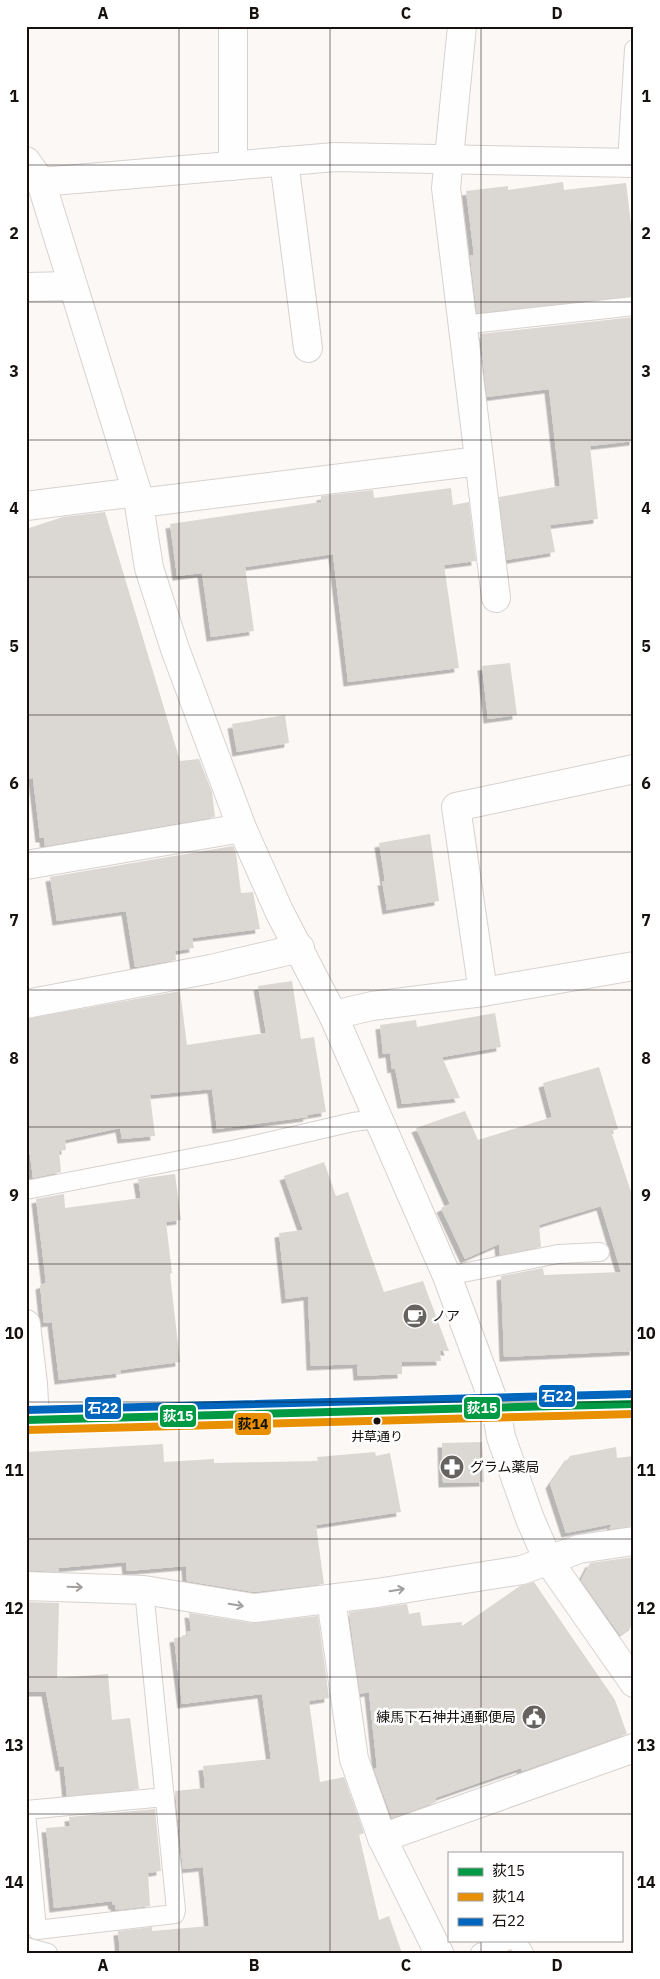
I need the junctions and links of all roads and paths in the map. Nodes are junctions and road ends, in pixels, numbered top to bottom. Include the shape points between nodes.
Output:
1 (233, 26) edge
2 (462, 26) edge
3 (634, 49) edge
4 (449, 158) junction
5 (284, 161) junction
6 (630, 163) edge
7 (232, 166) junction
8 (34, 171) edge
9 (72, 286) junction
10 (26, 287) edge
11 (634, 306) edge
12 (462, 325) junction
13 (308, 348) dead end
14 (479, 461) junction
15 (138, 498) junction
16 (26, 506) edge
17 (496, 598) dead end
18 (634, 769) edge
19 (242, 828) junction
20 (26, 865) edge
21 (300, 948) junction
22 (634, 966) edge
23 (483, 992) junction
24 (26, 1004) edge
25 (333, 1015) junction
26 (377, 1119) junction
27 (26, 1190) edge
28 (600, 1252) dead end
29 (446, 1276) junction
30 (26, 1324) edge
31 (634, 1404) edge
32 (496, 1408) junction
33 (30, 1420) edge
34 (634, 1540) edge
35 (548, 1560) junction
36 (26, 1586) edge
37 (144, 1590) junction
38 (330, 1599) junction
39 (634, 1683) edge
40 (634, 1748) edge
41 (165, 1797) junction
42 (26, 1811) edge
43 (382, 1838) junction
44 (37, 1930) junction
45 (505, 1942) edge
46 (517, 1942) edge
47 (37, 1950) edge
48 (439, 1953) edge
49 (480, 1953) edge
50 (524, 1953) edge

1 - 7 street
2 - 4 street
3 - 6 lane
4 - 5 street via 334,157
4 - 6 street
4 - 12 street via 446,188
5 - 7 street
5 - 13 street
7 - 8 street
8 - 9 street
9 - 10 street
9 - 15 street
11 - 12 lane
12 - 14 street
14 - 15 street
14 - 17 street
15 - 16 street
15 - 19 street via 149,568 175,649
18 - 23 street via 456,807
19 - 20 street
19 - 21 street via 279,911
21 - 24 street via 211,969
21 - 25 street
22 - 23 street
23 - 25 street via 372,1006
25 - 26 street
26 - 27 lane
26 - 29 street
28 - 29 lane via 558,1254
29 - 32 street
30 - 33 street via 33,1384
31 - 32 main road
32 - 33 main road
32 - 35 street via 501,1437
34 - 35 street via 579,1549
38 -> 35 street via 522,1570
35 - 39 street
36 -> 37 street
37 -> 38 street via 254,1608
37 - 41 lane
38 - 43 street via 354,1759
40 - 43 street
41 - 42 lane
41 - 44 lane via 174,1914
42 - 44 lane
43 - 48 street
44 - 47 lane
45 - 49 lane
46 - 50 lane

